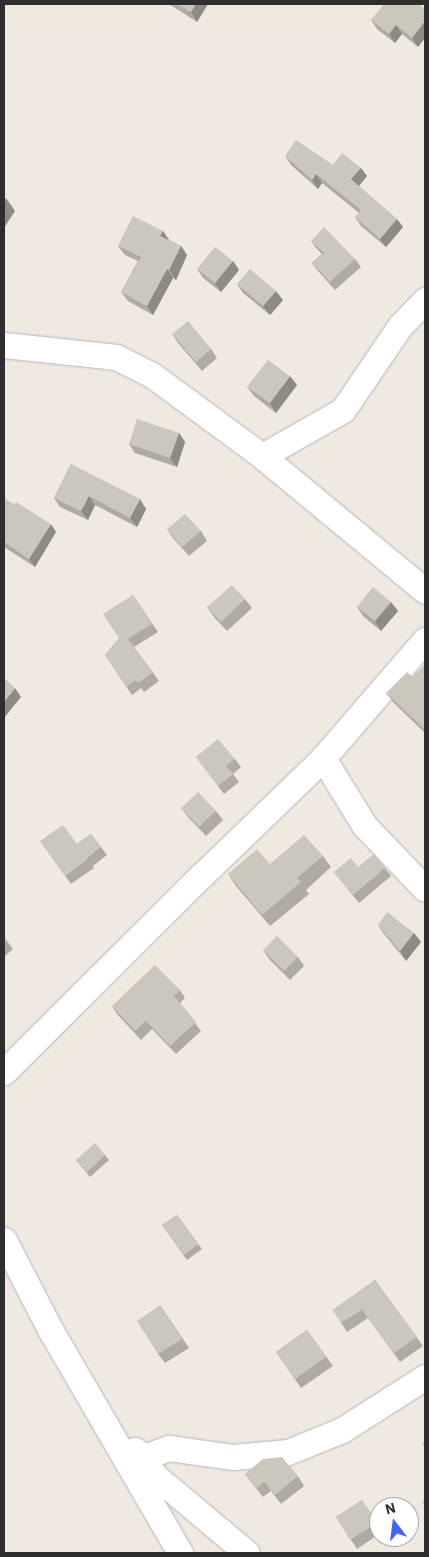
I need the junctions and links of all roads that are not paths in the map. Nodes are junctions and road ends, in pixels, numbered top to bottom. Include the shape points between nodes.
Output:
1 (425, 300) edge
2 (4, 345) edge
3 (262, 456) junction
4 (425, 591) edge
5 (425, 640) edge
6 (323, 758) junction
7 (425, 888) edge
8 (4, 1072) edge
9 (4, 1240) edge
10 (425, 1377) edge
11 (107, 1429) junction
12 (144, 1457) junction
13 (180, 1553) edge
14 (247, 1553) edge

1 - 3 street via 400,326 343,410
2 - 3 street via 116,357 152,376
3 - 4 street
5 - 6 street
6 - 7 street via 364,825
6 - 8 street
9 - 11 street
10 - 12 street via 342,1430 288,1452 233,1456 169,1448
11 - 12 street
11 - 13 street
12 - 14 street via 154,1475

